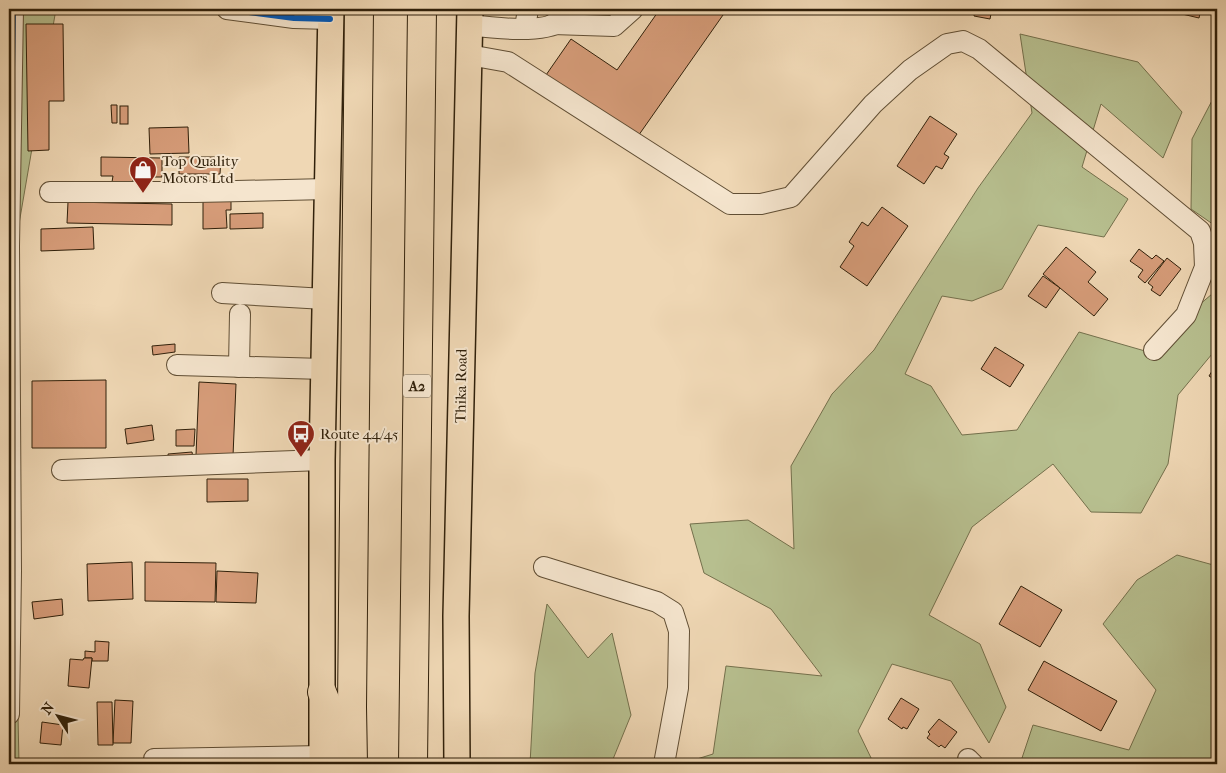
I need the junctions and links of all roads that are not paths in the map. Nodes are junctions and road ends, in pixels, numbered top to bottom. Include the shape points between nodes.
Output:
1 (13, 9) edge
2 (227, 9) edge
3 (359, 9) edge
4 (422, 9) edge
5 (578, 9) edge
6 (633, 9) edge
7 (292, 13) edge
8 (330, 14) edge
9 (470, 17) edge
10 (527, 18) edge
11 (553, 24) junction
12 (469, 55) junction
13 (328, 189) junction
14 (50, 192) dead end
15 (222, 293) dead end
16 (325, 299) junction
17 (240, 314) dead end
18 (1154, 350) dead end
19 (177, 365) dead end
20 (239, 367) junction
21 (324, 369) junction
22 (322, 460) junction
23 (62, 470) dead end
24 (544, 567) dead end
25 (322, 692) junction
26 (9, 714) edge
27 (154, 759) dead end
28 (322, 760) edge
29 (352, 764) edge
30 (413, 764) edge
31 (457, 764) edge
32 (664, 764) edge

1 - 26 street via 9,246
2 - 7 street
3 - 29 highway
4 - 30 highway, A2
5 - 11 street
6 - 11 street via 614,26
7 - 8 street
8 - 13 main road
9 - 10 street via 504,29
9 - 12 main road, Thika Road
10 - 11 street via 543,27
12 - 18 street via 508,62 730,204 761,204 791,197 873,104 910,70 947,44 963,41 979,49 1200,231 1205,267 1196,291 1186,315
12 - 31 main road, Thika Road via 456,606
13 - 14 street
13 - 16 main road
15 - 16 street
16 - 21 main road
17 - 20 street
19 - 20 street
20 - 21 street
21 - 22 main road
22 - 23 street
22 - 25 main road
24 - 32 street via 657,602 673,612 679,631 678,688
25 - 28 main road
25 - 29 highway
27 - 28 street

